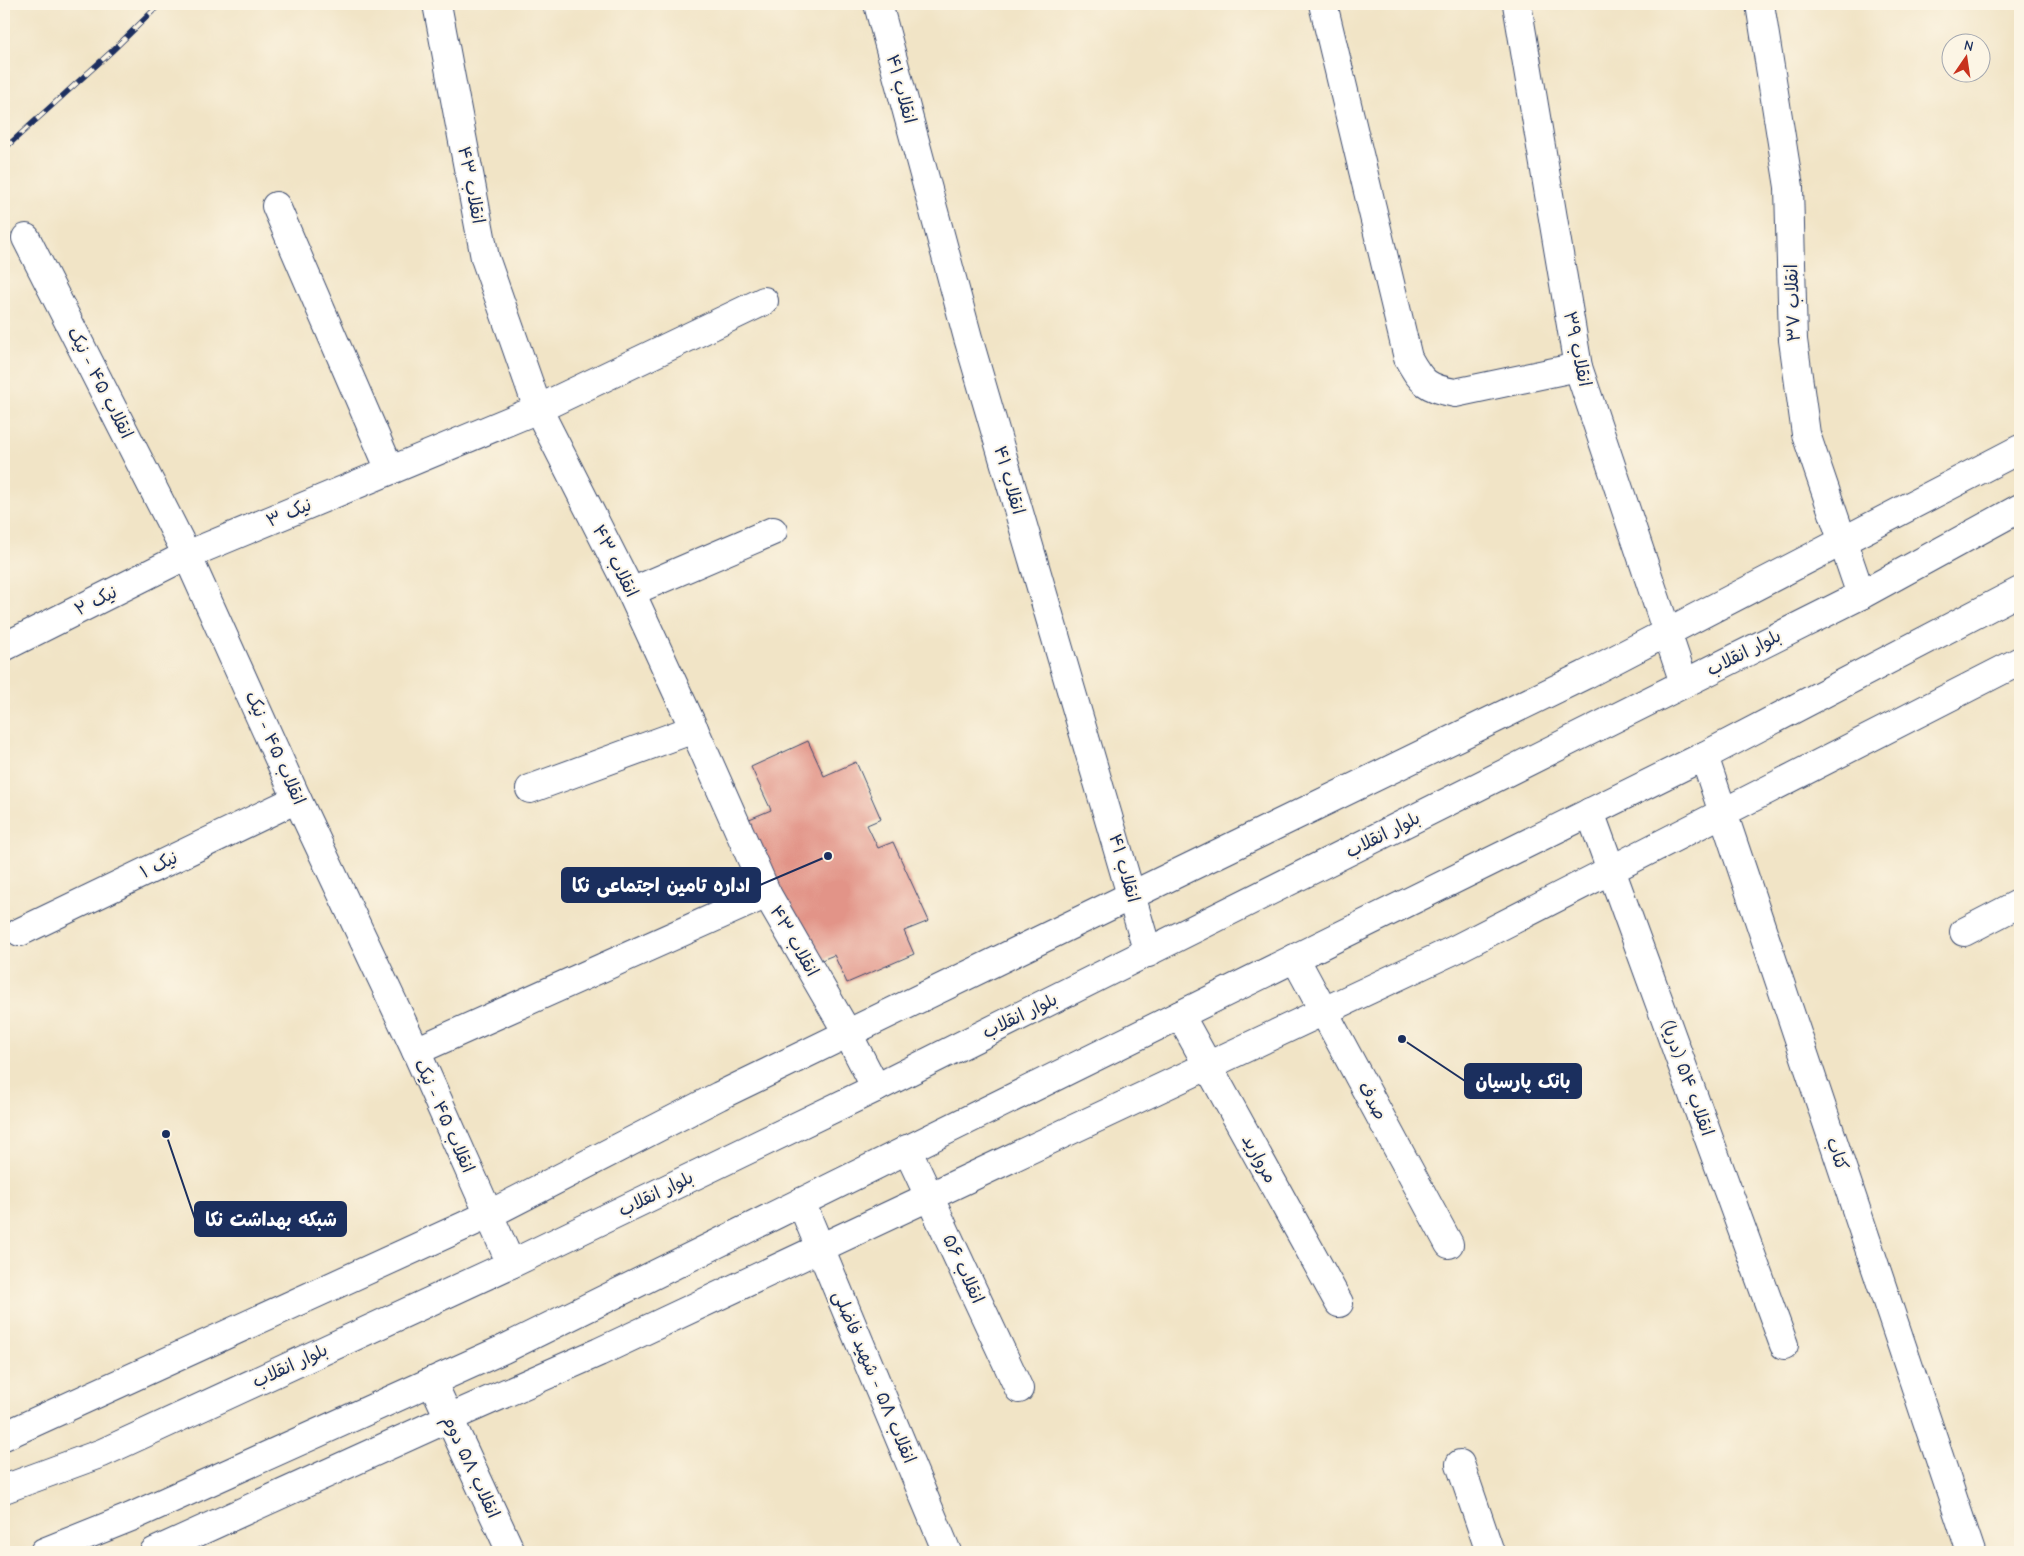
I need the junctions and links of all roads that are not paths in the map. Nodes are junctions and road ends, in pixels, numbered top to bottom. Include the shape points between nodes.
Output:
1 (437, 4) edge
2 (878, 4) edge
3 (1322, 4) edge
4 (1517, 4) edge
5 (1760, 4) edge
6 (276, 206) dead end
7 (26, 238) dead end
8 (764, 301) dead end
9 (1578, 367) junction
10 (538, 409) junction
11 (2020, 449) edge
12 (390, 470) junction
13 (2020, 508) edge
14 (773, 531) dead end
15 (1842, 542) junction
16 (187, 555) junction
17 (2020, 591) edge
18 (631, 592) junction
19 (1860, 595) junction
20 (1667, 632) junction
21 (4, 646) edge
22 (2020, 661) edge
23 (1684, 683) junction
24 (694, 729) junction
25 (1704, 756) junction
26 (530, 789) dead end
27 (297, 799) junction
28 (1590, 812) junction
29 (1723, 812) junction
30 (1611, 870) junction
31 (767, 894) junction
32 (1131, 894) junction
33 (2020, 902) edge
34 (20, 932) dead end
35 (1964, 932) dead end
36 (1148, 953) junction
37 (1295, 958) junction
38 (1324, 1011) junction
39 (1180, 1015) junction
40 (848, 1034) junction
41 (416, 1052) junction
42 (1208, 1066) junction
43 (876, 1088) junction
44 (907, 1149) junction
45 (929, 1196) junction
46 (801, 1202) junction
47 (488, 1215) junction
48 (1449, 1244) dead end
49 (820, 1248) junction
50 (511, 1264) junction
51 (1340, 1303) dead end
52 (1784, 1345) dead end
53 (432, 1381) junction
54 (1019, 1389) dead end
55 (449, 1418) junction
56 (4, 1436) edge
57 (1460, 1464) dead end
58 (4, 1489) edge
59 (44, 1552) edge
60 (154, 1552) edge
61 (510, 1552) edge
62 (947, 1552) edge
63 (1490, 1552) edge
64 (1971, 1552) edge

1 - 10 street, انقلاب ۴۳ via 485,258
2 - 32 street, انقلاب ۴۱ via 968,338
3 - 9 street via 1408,358 1420,379 1437,390 1455,393
4 - 9 street, انقلاب ۳۹
5 - 15 street, انقلاب ۳۷ via 1789,187 1793,340 1806,434
6 - 12 street
7 - 16 street, انقلاب ۴۵ - نیک
8 - 10 street, نیک ۳
9 - 20 street, انقلاب ۳۹
10 - 12 street, نیک ۳
10 - 18 street, انقلاب ۴۳
11 - 15 street
12 - 16 street, نیک ۳
13 - 19 street, بلوار انقلاب
14 - 18 street
15 - 19 street, انقلاب ۳۷
15 - 20 street
16 - 21 street, نیک ۲
16 - 27 street, انقلاب ۴۵ - نیک
17 - 25 street
18 - 24 street, انقلاب ۴۳
19 - 23 street, بلوار انقلاب
20 - 23 street, انقلاب ۳۹
20 - 32 street via 1585,675
22 - 29 street
23 - 36 street, بلوار انقلاب
24 - 26 street
24 - 31 street, انقلاب ۴۳
25 - 28 street
25 - 29 street, کتاب
27 - 34 street, نیک ۱
27 - 41 street, انقلاب ۴۵ - نیک
28 - 30 street, انقلاب ۵۴ (دریا)
28 - 37 street
29 - 30 street
29 - 64 street, کتاب
30 - 38 street via 1456,949
30 - 52 street, انقلاب ۵۴ (دریا)
31 - 40 street, انقلاب ۴۳
31 - 41 street
32 - 36 street, انقلاب ۴۱
32 - 40 street
33 - 35 street
36 - 43 street, بلوار انقلاب
37 - 38 street, صدف
37 - 39 street
38 - 42 street
38 - 48 street, صدف
39 - 42 street, مروارید
39 - 44 street
40 - 43 street, انقلاب ۴۳
40 - 47 street via 719,1096
41 - 47 street, انقلاب ۴۵ - نیک
42 - 45 street
42 - 51 street, مروارید
43 - 50 street, بلوار انقلاب
44 - 45 street, انقلاب ۵۶
44 - 46 street
45 - 49 street
45 - 54 street, انقلاب ۵۶
46 - 49 street, انقلاب ۵۸ - شهید فاضلی
46 - 53 street via 504,1349
47 - 50 street, انقلاب ۴۵ - نیک
47 - 56 street
49 - 55 street
49 - 62 street, انقلاب ۵۸ - شهید فاضلی
50 - 58 street, بلوار انقلاب via 102,1453
53 - 55 street, انقلاب ۵۸ دوم
53 - 59 street via 131,1517
55 - 60 street
55 - 61 street, انقلاب ۵۸ دوم
57 - 63 street

